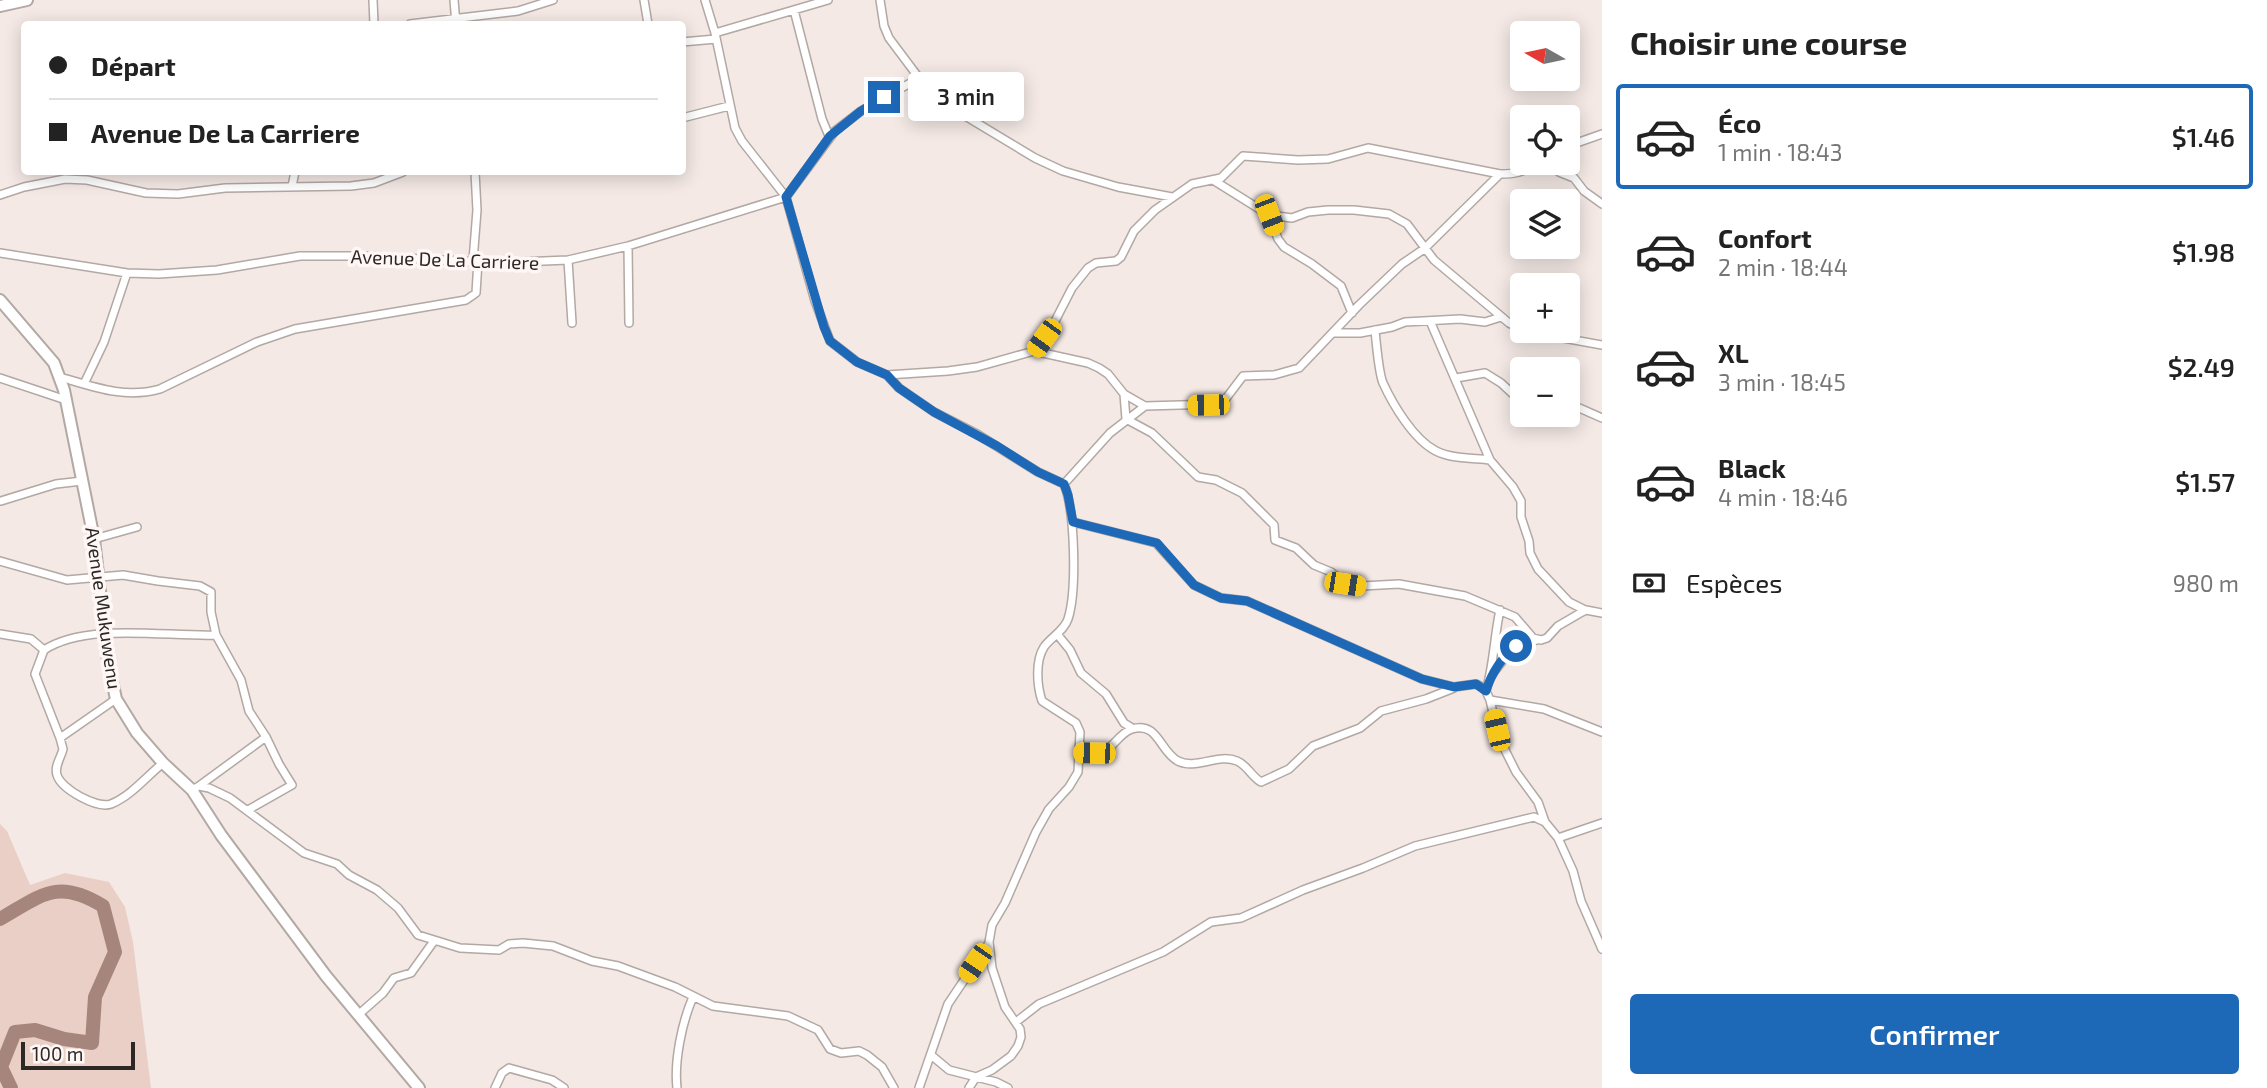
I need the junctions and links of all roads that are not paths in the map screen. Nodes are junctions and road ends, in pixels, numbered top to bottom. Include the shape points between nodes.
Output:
1 (27, 0) edge
2 (373, 0) edge
3 (454, 0) edge
4 (553, 0) edge
5 (644, 0) edge
6 (705, 0) edge
7 (828, 0) edge
8 (880, 0) edge
9 (0, 6) edge
10 (794, 10) junction
11 (374, 21) edge
12 (456, 21) edge
13 (648, 21) edge
14 (716, 36) junction
15 (686, 41) edge
16 (919, 78) junction
17 (729, 106) junction
18 (686, 117) edge
19 (1602, 134) edge
20 (830, 136) junction
21 (1580, 142) edge
22 (1510, 173) edge
23 (1500, 174) junction
24 (295, 175) edge
25 (395, 175) edge
26 (475, 175) edge
27 (1565, 175) edge
28 (1213, 180) junction
29 (292, 186) junction
30 (0, 195) edge
31 (786, 197) junction
32 (1172, 198) junction
33 (1602, 204) edge
34 (1269, 215) junction
35 (628, 246) junction
36 (1424, 249) junction
37 (0, 253) edge
38 (568, 260) junction
39 (475, 261) junction
40 (127, 273) junction
41 (0, 300) edge
42 (1352, 313) junction
43 (1501, 317) junction
44 (1430, 321) junction
45 (1510, 322) edge
46 (572, 323) dead end
47 (629, 323) dead end
48 (1375, 330) junction
49 (1333, 333) junction
50 (1580, 341) edge
51 (1602, 345) edge
52 (1034, 351) junction
53 (887, 375) junction
54 (60, 377) junction
55 (0, 378) edge
56 (1455, 378) junction
57 (84, 384) junction
58 (1510, 391) edge
59 (1124, 394) junction
60 (66, 400) junction
61 (1144, 407) junction
62 (1580, 408) edge
63 (1602, 418) edge
64 (1126, 419) junction
65 (1490, 460) junction
66 (82, 481) junction
67 (1064, 484) junction
68 (1, 501) edge
69 (1073, 522) junction
70 (137, 527) dead end
71 (94, 539) junction
72 (0, 561) edge
73 (99, 576) junction
74 (1500, 610) junction
75 (1586, 610) junction
76 (1602, 613) edge
77 (105, 633) junction
78 (0, 634) edge
79 (1057, 634) junction
80 (216, 635) junction
81 (1541, 640) junction
82 (44, 650) junction
83 (1490, 677) junction
84 (1454, 687) junction
85 (1486, 691) junction
86 (116, 699) junction
87 (1490, 700) junction
88 (1132, 728) junction
89 (1602, 732) edge
90 (266, 737) junction
91 (60, 738) junction
92 (1080, 752) junction
93 (163, 762) junction
94 (195, 788) junction
95 (248, 810) junction
96 (1545, 822) junction
97 (1602, 823) edge
98 (1558, 838) junction
99 (434, 941) junction
100 (989, 942) junction
101 (1602, 949) edge
102 (693, 997) junction
103 (358, 1015) junction
104 (1016, 1022) junction
105 (931, 1055) junction
106 (976, 1077) junction
107 (419, 1088) edge
108 (495, 1088) edge
109 (564, 1088) edge
110 (677, 1088) edge
111 (894, 1088) edge
112 (919, 1088) edge
113 (969, 1088) edge
114 (1008, 1088) edge

1 - 9 street
2 - 11 street
3 - 12 street
4 - 12 street
5 - 13 street
6 - 14 street
7 - 10 street
8 - 16 street via 889,38
10 - 14 street
10 - 20 street
14 - 15 street
14 - 17 street
16 - 20 street via 861,111
16 - 32 street via 962,114 1043,163 1118,187
17 - 18 street
17 - 31 street via 742,141
19 - 21 street
20 - 31 street
22 - 23 street
23 - 28 street via 1368,149 1328,159 1243,156
23 - 36 street
24 - 29 street
25 - 29 street via 351,186
26 - 39 street
27 - 33 street
28 - 32 street via 1192,184
28 - 34 street
29 - 30 street via 178,194 65,179
31 - 35 street, Avenue De La Carriere
31 - 53 street via 830,341 857,362
32 - 52 street via 1133,231 1121,257 1088,268
34 - 36 street via 1292,218 1328,210 1389,214 1407,224
34 - 42 street via 1284,247 1341,286
35 - 38 street, Avenue De La Carriere
35 - 47 street
36 - 42 street
36 - 43 street
37 - 40 street, Avenue De La Carriere
38 - 39 street, Avenue De La Carriere
38 - 46 street
39 - 40 street, Avenue De La Carriere via 300,256 182,274
39 - 57 street via 476,293 466,300 295,329 143,393
40 - 57 street
41 - 54 street, Avenue Mukuwenu via 54,363
42 - 49 street
43 - 44 street via 1485,322
43 - 45 street
44 - 48 street
44 - 56 street
48 - 49 street
48 - 65 street via 1383,383 1411,429 1434,450
49 - 61 street via 1299,368 1243,376 1224,401
50 - 51 street
52 - 53 street via 948,371
52 - 59 street via 1099,368
53 - 67 street via 934,412
54 - 57 street
54 - 60 street, Avenue Mukuwenu
55 - 60 street
56 - 58 street via 1485,373
56 - 65 street
59 - 61 street
59 - 64 street
60 - 66 street, Avenue Mukuwenu
61 - 64 street
62 - 63 street
64 - 67 street
64 - 74 street via 1152,433 1198,477 1216,480 1242,494 1274,525 1275,540 1296,548 1345,584 1430,588
65 - 75 street via 1518,494 1530,553 1538,569 1569,602
66 - 68 street
66 - 71 street, Avenue Mukuwenu
67 - 69 street
69 - 79 street via 1070,606 1068,619
69 - 84 street via 1157,543 1194,585 1206,592 1247,601 1406,673
70 - 71 street
71 - 73 street, Avenue Mukuwenu
72 - 73 street via 67,580
73 - 77 street, Avenue Mukuwenu
73 - 80 street via 123,575 206,588
74 - 81 street
74 - 83 street
75 - 76 street
75 - 81 street
77 - 80 street
77 - 82 street via 61,641
77 - 86 street, Avenue Mukuwenu
78 - 82 street via 31,639
79 - 88 street via 1081,673 1106,694
79 - 92 street via 1040,656 1039,692 1046,706 1076,723
80 - 90 street via 241,680 249,711
81 - 83 street via 1516,646
82 - 91 street via 35,674
83 - 85 street
84 - 85 street via 1476,684
84 - 88 street via 1381,711 1360,728 1313,746 1289,769 1261,782 1234,760 1180,762 1157,735 1145,728
85 - 87 street
86 - 91 street
86 - 93 street, Avenue Mukuwenu
87 - 89 street via 1544,709
87 - 96 street via 1506,752 1538,802
88 - 92 street via 1102,752
90 - 94 street
90 - 95 street via 292,786
91 - 93 street via 63,749 57,777 99,806 119,799
92 - 100 street via 1078,772 1036,832 992,925
93 - 94 street, Avenue Mukuwenu
94 - 95 street via 218,791
94 - 103 street, Avenue Mukuwenu via 221,835
95 - 99 street via 304,853 337,864 377,890 398,908 415,933
96 - 98 street
96 - 104 street via 1534,817 1415,846 1241,918 1211,922 1163,952 1039,1004
97 - 98 street
98 - 101 street
99 - 102 street via 480,950 502,950 511,943 552,946 618,966
99 - 103 street via 411,973 394,978
100 - 104 street via 1005,1007
100 - 105 street via 948,1004
102 - 110 street via 680,1042
102 - 111 street via 713,1006 788,1016 808,1024 818,1030 830,1049 867,1055 882,1067
103 - 107 street, Avenue Mukuwenu
104 - 106 street via 1021,1037 1011,1056
105 - 106 street via 949,1070
105 - 112 street
106 - 113 street
106 - 114 street
108 - 109 street via 509,1068

